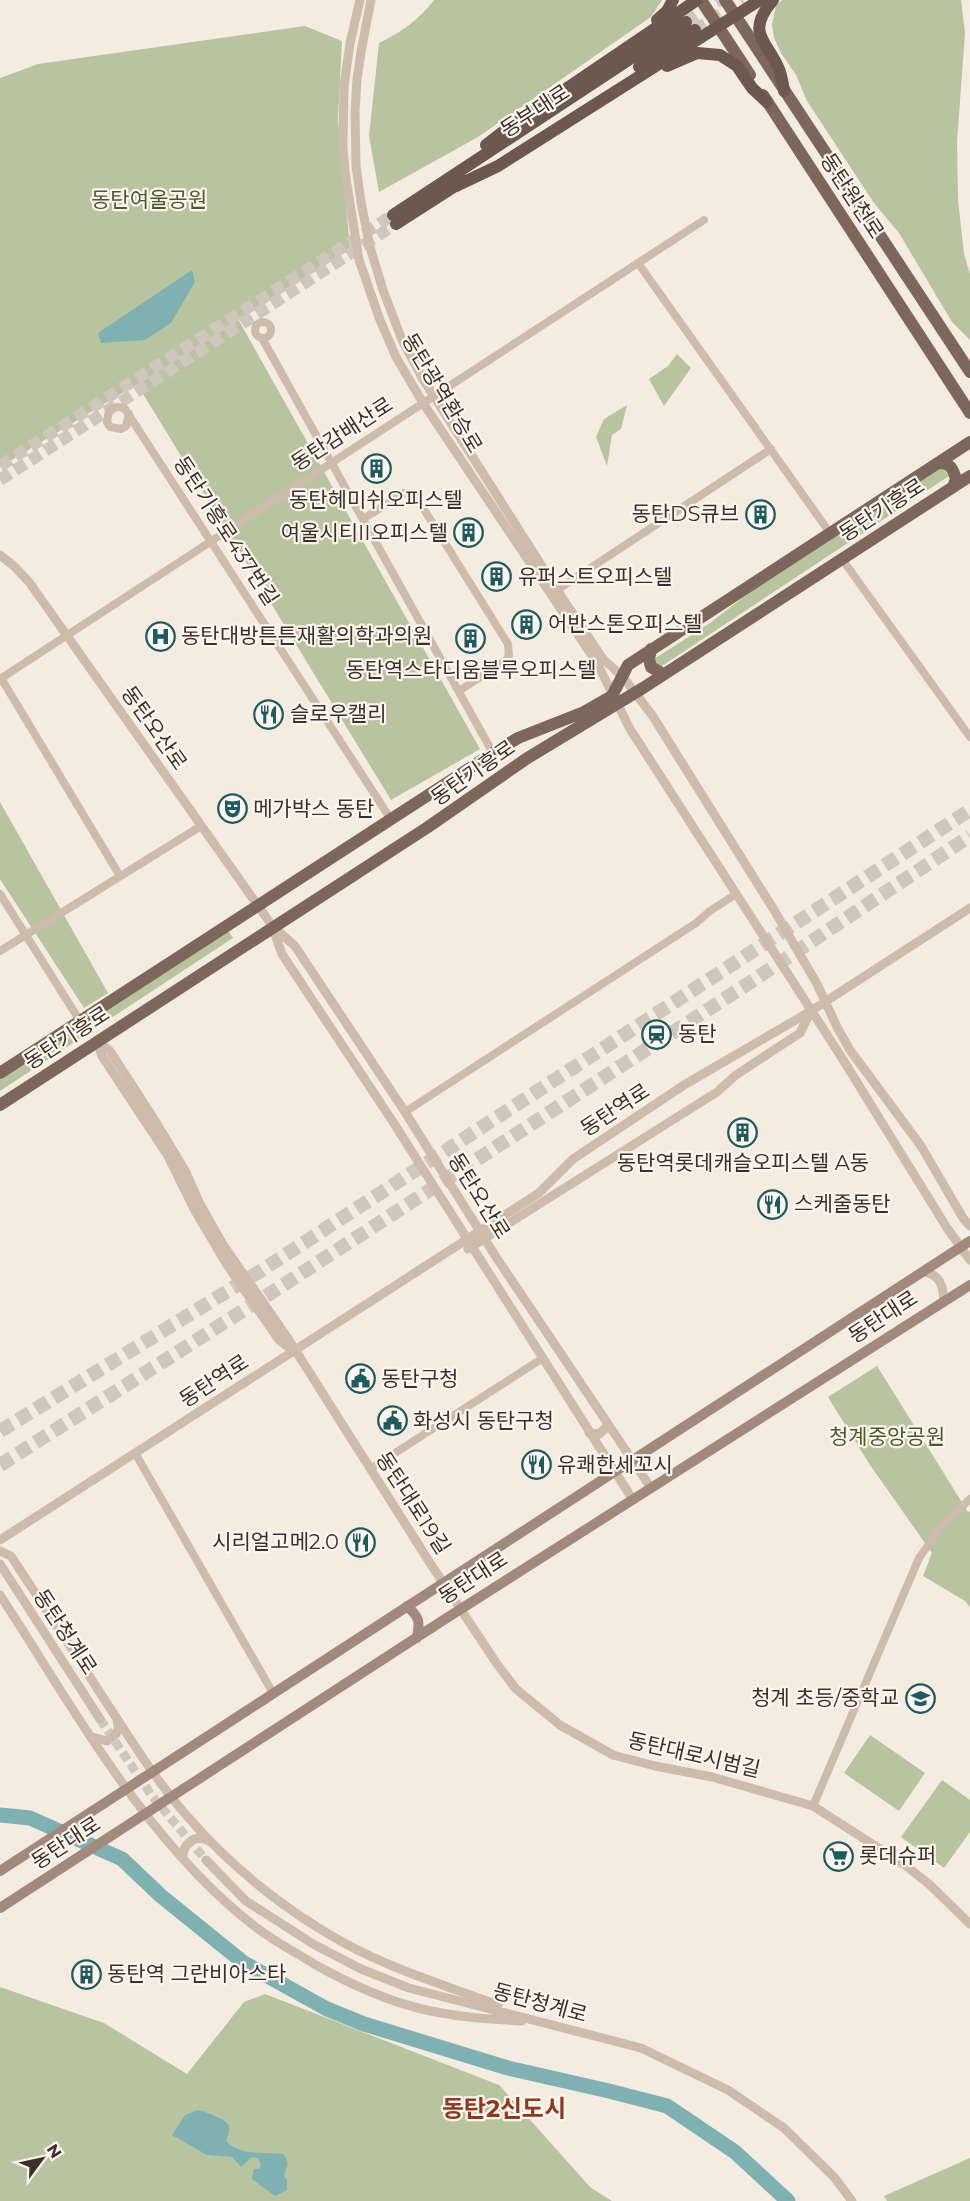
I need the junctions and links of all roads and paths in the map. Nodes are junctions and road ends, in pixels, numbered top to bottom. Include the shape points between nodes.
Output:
1 (360, 0) edge
2 (371, 0) edge
3 (673, 0) edge
4 (699, 0) edge
5 (725, 0) edge
6 (760, 0) edge
7 (773, 0) edge
8 (735, 16) junction
9 (718, 27) junction
10 (625, 48) junction
11 (640, 75) junction
12 (784, 91) junction
13 (767, 102) junction
14 (456, 186) junction
15 (421, 196) junction
16 (704, 220) dead end
17 (638, 263) junction
18 (262, 338) dead end
19 (970, 372) edge
20 (434, 396) junction
21 (423, 403) junction
22 (970, 413) edge
23 (129, 414) junction
24 (126, 426) junction
25 (970, 442) edge
26 (149, 444) junction
27 (771, 449) junction
28 (331, 463) junction
29 (939, 463) junction
30 (970, 476) edge
31 (953, 487) junction
32 (363, 519) junction
33 (830, 533) junction
34 (212, 541) junction
35 (0, 555) edge
36 (842, 560) junction
37 (557, 590) junction
38 (67, 636) junction
39 (651, 650) junction
40 (663, 674) junction
41 (623, 677) junction
42 (0, 679) edge
43 (459, 691) junction
44 (635, 693) junction
45 (614, 700) junction
46 (970, 737) edge
47 (493, 753) junction
48 (390, 818) junction
49 (201, 826) junction
50 (120, 876) junction
51 (0, 894) edge
52 (736, 894) junction
53 (257, 905) junction
54 (970, 908) edge
55 (273, 927) junction
56 (26, 935) junction
57 (0, 951) edge
58 (826, 1002) junction
59 (811, 1011) junction
60 (80, 1021) junction
61 (98, 1041) junction
62 (751, 1047) junction
63 (850, 1050) junction
64 (842, 1058) junction
65 (760, 1060) junction
66 (0, 1073) edge
67 (0, 1105) edge
68 (405, 1112) junction
69 (970, 1226) edge
70 (483, 1236) junction
71 (469, 1244) junction
72 (965, 1245) edge
73 (970, 1260) edge
74 (924, 1272) junction
75 (970, 1285) edge
76 (944, 1301) junction
77 (294, 1351) junction
78 (543, 1358) junction
79 (607, 1423) junction
80 (589, 1433) junction
81 (135, 1453) junction
82 (632, 1460) junction
83 (370, 1469) junction
84 (615, 1472) junction
85 (651, 1488) junction
86 (970, 1499) edge
87 (633, 1500) junction
88 (0, 1540) edge
89 (0, 1551) edge
90 (0, 1564) edge
91 (443, 1583) junction
92 (0, 1595) edge
93 (407, 1606) junction
94 (461, 1610) junction
95 (417, 1638) junction
96 (273, 1693) junction
97 (117, 1718) junction
98 (100, 1719) tunnel mouth
99 (92, 1737) junction
100 (153, 1771) junction
101 (126, 1788) junction
102 (172, 1797) junction
103 (813, 1806) junction
104 (146, 1814) junction
105 (212, 1842) junction
106 (183, 1859) junction
107 (206, 1860) tunnel mouth
108 (0, 1871) edge
109 (0, 1908) edge
110 (970, 1924) edge
111 (545, 2023) junction
112 (852, 2201) edge

1 - 21 street, 동탄광역환승로 via 344,86 343,146 349,206 359,260 380,320
2 - 20 street, 동탄광역환승로 via 360,52 355,112 361,202 392,316
3 - 10 highway via 667,11
4 - 9 main road, 동탄원천로
4 - 10 highway
5 - 8 main road, 동탄원천로
6 - 8 highway
7 - 12 highway via 760,23 763,43 780,71
8 - 9 highway
8 - 12 main road, 동탄원천로
9 - 11 highway
9 - 13 main road, 동탄원천로
10 - 15 highway via 504,130
11 - 13 highway via 697,53 710,52 728,58
11 - 14 highway via 498,166
12 - 19 main road, 동탄원천로
13 - 22 main road, 동탄원천로
14 - 15 highway, 동부대로 via 394,220
14 - 15 highway, 동부대로 via 690,26
16 - 17 street, 동탄감배산로
17 - 20 street, 동탄감배산로
17 - 27 street
18 - 28 street, 동탄기흥로
20 - 21 street, 동탄감배산로
20 - 37 street, 동탄광역환승로
21 - 28 street, 동탄감배산로
21 - 45 street, 동탄광역환승로 via 597,663
23 - 24 street
23 - 24 street via 120,406 106,416 110,427
23 - 26 street, 동탄기흥로437번길
24 - 26 street
25 - 29 main road, 동탄기흥로
26 - 34 street, 동탄기흥로437번길
27 - 33 street
27 - 37 street
28 - 32 street, 동탄기흥로
28 - 34 street, 동탄감배산로
29 - 31 main road via 950,465 956,479
29 - 33 main road, 동탄기흥로
30 - 31 main road, 동탄기흥로
31 - 36 main road, 동탄기흥로
32 - 43 street, 동탄기흥로
32 - 43 street via 404,493 415,495 508,644 506,660
33 - 39 main road, 동탄기흥로
34 - 38 street, 동탄감배산로
34 - 48 street, 동탄기흥로437번길
35 - 38 street, 동탄오산로 via 29,582
36 - 40 main road, 동탄기흥로
36 - 46 street
37 - 41 street, 동탄광역환승로 via 603,659
38 - 42 street, 동탄감배산로
38 - 49 street, 동탄오산로
39 - 40 main road via 651,667
39 - 41 main road, 동탄기흥로 via 628,665
40 - 44 main road, 동탄기흥로
41 - 44 street, 동탄광역환승로
41 - 45 main road, 동탄기흥로
42 - 50 street
43 - 47 street, 동탄기흥로
44 - 45 main road, 동탄기흥로
44 - 58 street, 동탄광역환승로 via 774,910
45 - 47 main road, 동탄기흥로 via 518,738
45 - 52 street, 동탄광역환승로
45 - 55 main road, 동탄기흥로
47 - 48 main road, 동탄기흥로
48 - 53 main road, 동탄기흥로
49 - 50 street
49 - 53 street, 동탄오산로
50 - 56 street
51 - 56 street
52 - 59 street
52 - 68 street
53 - 55 street, 동탄오산로
53 - 60 main road, 동탄기흥로
54 - 58 street, 동탄역로
55 - 61 main road, 동탄기흥로
55 - 68 street, 동탄오산로 via 295,946
55 - 71 street, 동탄오산로 via 282,954
56 - 57 street
56 - 60 street
58 - 59 street, 동탄역로
58 - 63 street
59 - 62 street, 동탄역로
59 - 64 street
59 - 65 street, 동탄역로 via 800,1034
60 - 66 main road, 동탄기흥로
61 - 67 main road, 동탄기흥로
61 - 77 street, 동탄대로19길 via 102,1056 168,1156 227,1265 279,1340
62 - 65 street
62 - 70 street, 동탄역로 via 684,1085 573,1159 539,1193
63 - 64 street
63 - 69 street via 921,1146
64 - 72 street via 946,1228
65 - 70 street, 동탄역로 via 717,1092
68 - 70 street, 동탄오산로
70 - 71 street, 동탄역로
70 - 79 street, 동탄오산로
71 - 77 street, 동탄역로 via 448,1253
71 - 78 street, 동탄오산로
72 - 73 street
72 - 74 main road, 동탄대로
74 - 76 street via 939,1280
74 - 82 main road, 동탄대로
75 - 76 main road, 동탄대로
76 - 85 main road, 동탄대로
77 - 81 street, 동탄역로
77 - 83 street, 동탄대로19길
78 - 80 street, 동탄오산로
78 - 83 street
79 - 80 street via 599,1434
79 - 82 street, 동탄오산로
80 - 84 street, 동탄오산로
81 - 88 street, 동탄역로
81 - 96 street
82 - 84 main road, 동탄대로
82 - 85 street, 동탄오산로
83 - 91 street, 동탄대로19길
84 - 87 street, 동탄오산로
84 - 91 main road, 동탄대로
85 - 87 main road, 동탄대로
86 - 103 street via 942,1526 919,1558
87 - 94 main road, 동탄대로
89 - 97 street via 11,1556
90 - 98 street, 동탄청계로
91 - 93 main road, 동탄대로
91 - 94 street, 동탄대로시범길
92 - 99 street
93 - 95 main road via 418,1616
93 - 96 main road, 동탄대로
94 - 95 main road, 동탄대로
94 - 103 street, 동탄대로시범길 via 516,1689 584,1740 614,1755 712,1776
95 - 102 main road, 동탄대로
96 - 100 main road, 동탄대로
97 - 99 street via 116,1736 107,1741
97 - 100 street
99 - 101 street
100 - 101 main road, 동탄대로
100 - 102 street
101 - 104 street
101 - 108 main road, 동탄대로
102 - 104 main road, 동탄대로
102 - 105 street
103 - 110 street, 동탄대로시범길 via 905,1866
104 - 106 street
104 - 109 main road, 동탄대로
105 - 106 street via 192,1840 182,1851
105 - 111 street via 255,1883 346,1944 391,1966
106 - 111 street via 252,1924 343,1980 422,2009
107 - 111 street, 동탄청계로 via 246,1901 361,1969 409,1988
111 - 112 street, 동탄청계로 via 641,2048 728,2090 784,2128 828,2170

